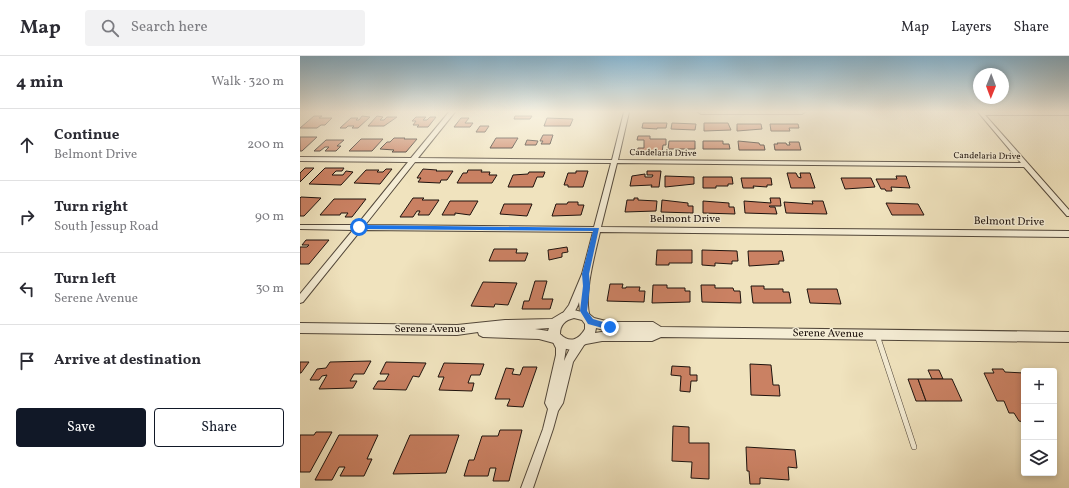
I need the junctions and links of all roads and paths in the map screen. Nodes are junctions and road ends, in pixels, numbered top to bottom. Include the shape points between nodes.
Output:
1 (435, 132) edge
2 (622, 132) edge
3 (998, 132) edge
4 (300, 159) edge
5 (413, 159) junction
6 (614, 161) junction
7 (1026, 165) junction
8 (1069, 214) edge
9 (300, 227) edge
10 (359, 227) junction
11 (596, 229) junction
12 (1069, 234) edge
13 (586, 274) junction
14 (300, 300) edge
15 (562, 319) junction
16 (588, 319) junction
17 (300, 328) edge
18 (457, 330) junction
19 (659, 332) junction
20 (877, 335) junction
21 (1069, 337) edge
22 (557, 341) junction
23 (583, 341) junction
24 (553, 408) junction
25 (914, 447) dead end
26 (527, 488) edge

1 - 5 street
2 - 6 street
3 - 7 street
4 - 5 street, Candelaria Drive
5 - 6 street, Candelaria Drive
5 - 10 street
6 - 7 street, Candelaria Drive
6 - 11 street
7 - 8 street
9 - 10 street, Belmont Drive
10 - 11 street, Belmont Drive
10 - 14 street
11 - 12 street, Belmont Drive
11 - 13 street
13 - 15 street via 573,307
13 - 16 street via 583,306
15 - 16 street via 574,314
15 - 18 street, Serene Avenue via 544,324
15 - 22 street via 554,329
16 - 19 street, Serene Avenue via 610,327 653,327
16 - 23 street via 591,330
17 - 18 street, Serene Avenue
18 - 22 street via 502,334 528,333 543,335
19 - 20 street, Serene Avenue
19 - 23 street via 652,336 602,336
20 - 21 street, Serene Avenue
20 - 25 lane
22 - 23 street via 568,345
22 - 24 street via 561,348 561,356 550,404
23 - 24 street via 571,356 558,404
24 - 26 street

